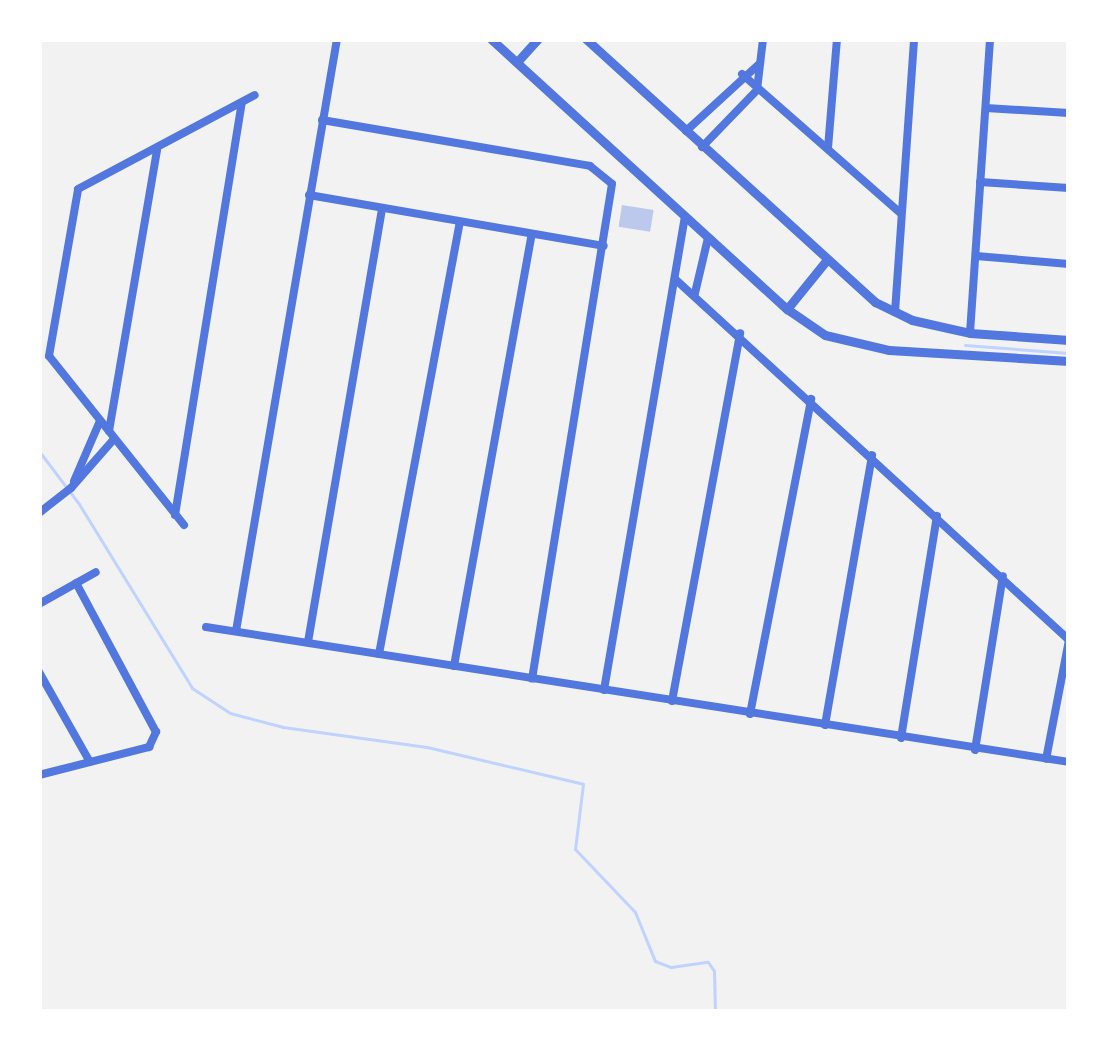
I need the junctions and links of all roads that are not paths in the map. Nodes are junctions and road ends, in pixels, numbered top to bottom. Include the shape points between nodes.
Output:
1 (337, 39) edge
2 (491, 39) edge
3 (538, 39) edge
4 (586, 39) edge
5 (763, 39) edge
6 (837, 39) edge
7 (914, 39) edge
8 (990, 39) edge
9 (517, 62) junction
10 (760, 63) junction
11 (742, 74) junction
12 (757, 90) junction
13 (255, 95) dead end
14 (242, 102) junction
15 (986, 107) junction
16 (1069, 113) edge
17 (322, 120) junction
18 (685, 132) junction
19 (158, 148) junction
20 (701, 148) junction
21 (828, 149) junction
22 (980, 182) junction
23 (1069, 188) edge
24 (309, 195) junction
25 (382, 210) junction
26 (900, 213) junction
27 (685, 217) junction
28 (460, 223) junction
29 (532, 234) junction
30 (708, 238) junction
31 (604, 246) junction
32 (976, 256) junction
33 (825, 262) junction
34 (1069, 264) edge
35 (675, 280) junction
36 (695, 292) junction
37 (787, 309) junction
38 (896, 314) junction
39 (740, 333) junction
40 (970, 333) junction
41 (1069, 340) edge
42 (1069, 361) edge
43 (811, 398) junction
44 (100, 421) junction
45 (112, 436) junction
46 (872, 455) junction
47 (71, 488) junction
48 (39, 513) edge
49 (175, 515) junction
50 (937, 515) junction
51 (184, 525) dead end
52 (96, 572) dead end
53 (1003, 574) junction
54 (76, 583) junction
55 (39, 604) edge
56 (206, 627) dead end
57 (236, 631) junction
58 (1069, 640) edge
59 (308, 642) junction
60 (380, 654) junction
61 (454, 666) junction
62 (39, 672) edge
63 (532, 679) junction
64 (604, 690) junction
65 (672, 701) junction
66 (750, 714) junction
67 (825, 725) junction
68 (901, 738) junction
69 (975, 750) junction
70 (1046, 759) junction
71 (90, 762) junction
72 (1069, 762) edge
73 (39, 775) edge

1 - 17 street
2 - 9 street
3 - 9 street
4 - 18 street
5 - 10 street
6 - 21 street
7 - 26 street
8 - 15 street
9 - 27 street
10 - 11 street
10 - 12 street
11 - 12 street
11 - 18 street
12 - 20 street
12 - 21 street
13 - 14 street
14 - 19 street
14 - 49 street
15 - 16 street
15 - 22 street
17 - 24 street
17 - 31 street via 590,166 613,184
18 - 20 street
19 - 44 street via 78,189 49,356
19 - 45 street
20 - 33 street
21 - 26 street
22 - 23 street
22 - 32 street
24 - 25 street
24 - 57 street
25 - 28 street
25 - 59 street
26 - 38 street
27 - 30 street
27 - 35 street
28 - 29 street
28 - 60 street
29 - 31 street
29 - 61 street
30 - 36 street
30 - 37 street
31 - 63 street
32 - 34 street
32 - 40 street
33 - 37 street
33 - 38 street
35 - 36 street
35 - 64 street
36 - 39 street
37 - 42 street via 856,346
38 - 40 street
39 - 43 street
39 - 65 street
40 - 41 street
43 - 46 street
43 - 66 street
44 - 45 street
44 - 47 street
45 - 47 street
45 - 49 street
46 - 50 street
46 - 67 street
47 - 48 street
49 - 51 street
50 - 53 street
50 - 68 street
52 - 54 street
53 - 58 street
53 - 69 street
54 - 55 street
54 - 71 street via 155,723 149,747
56 - 57 street
57 - 59 street
58 - 70 street
59 - 60 street
60 - 61 street
61 - 63 street
62 - 71 street
63 - 64 street
64 - 65 street
65 - 66 street
66 - 67 street
67 - 68 street
68 - 69 street
69 - 70 street
70 - 72 street
71 - 73 street

